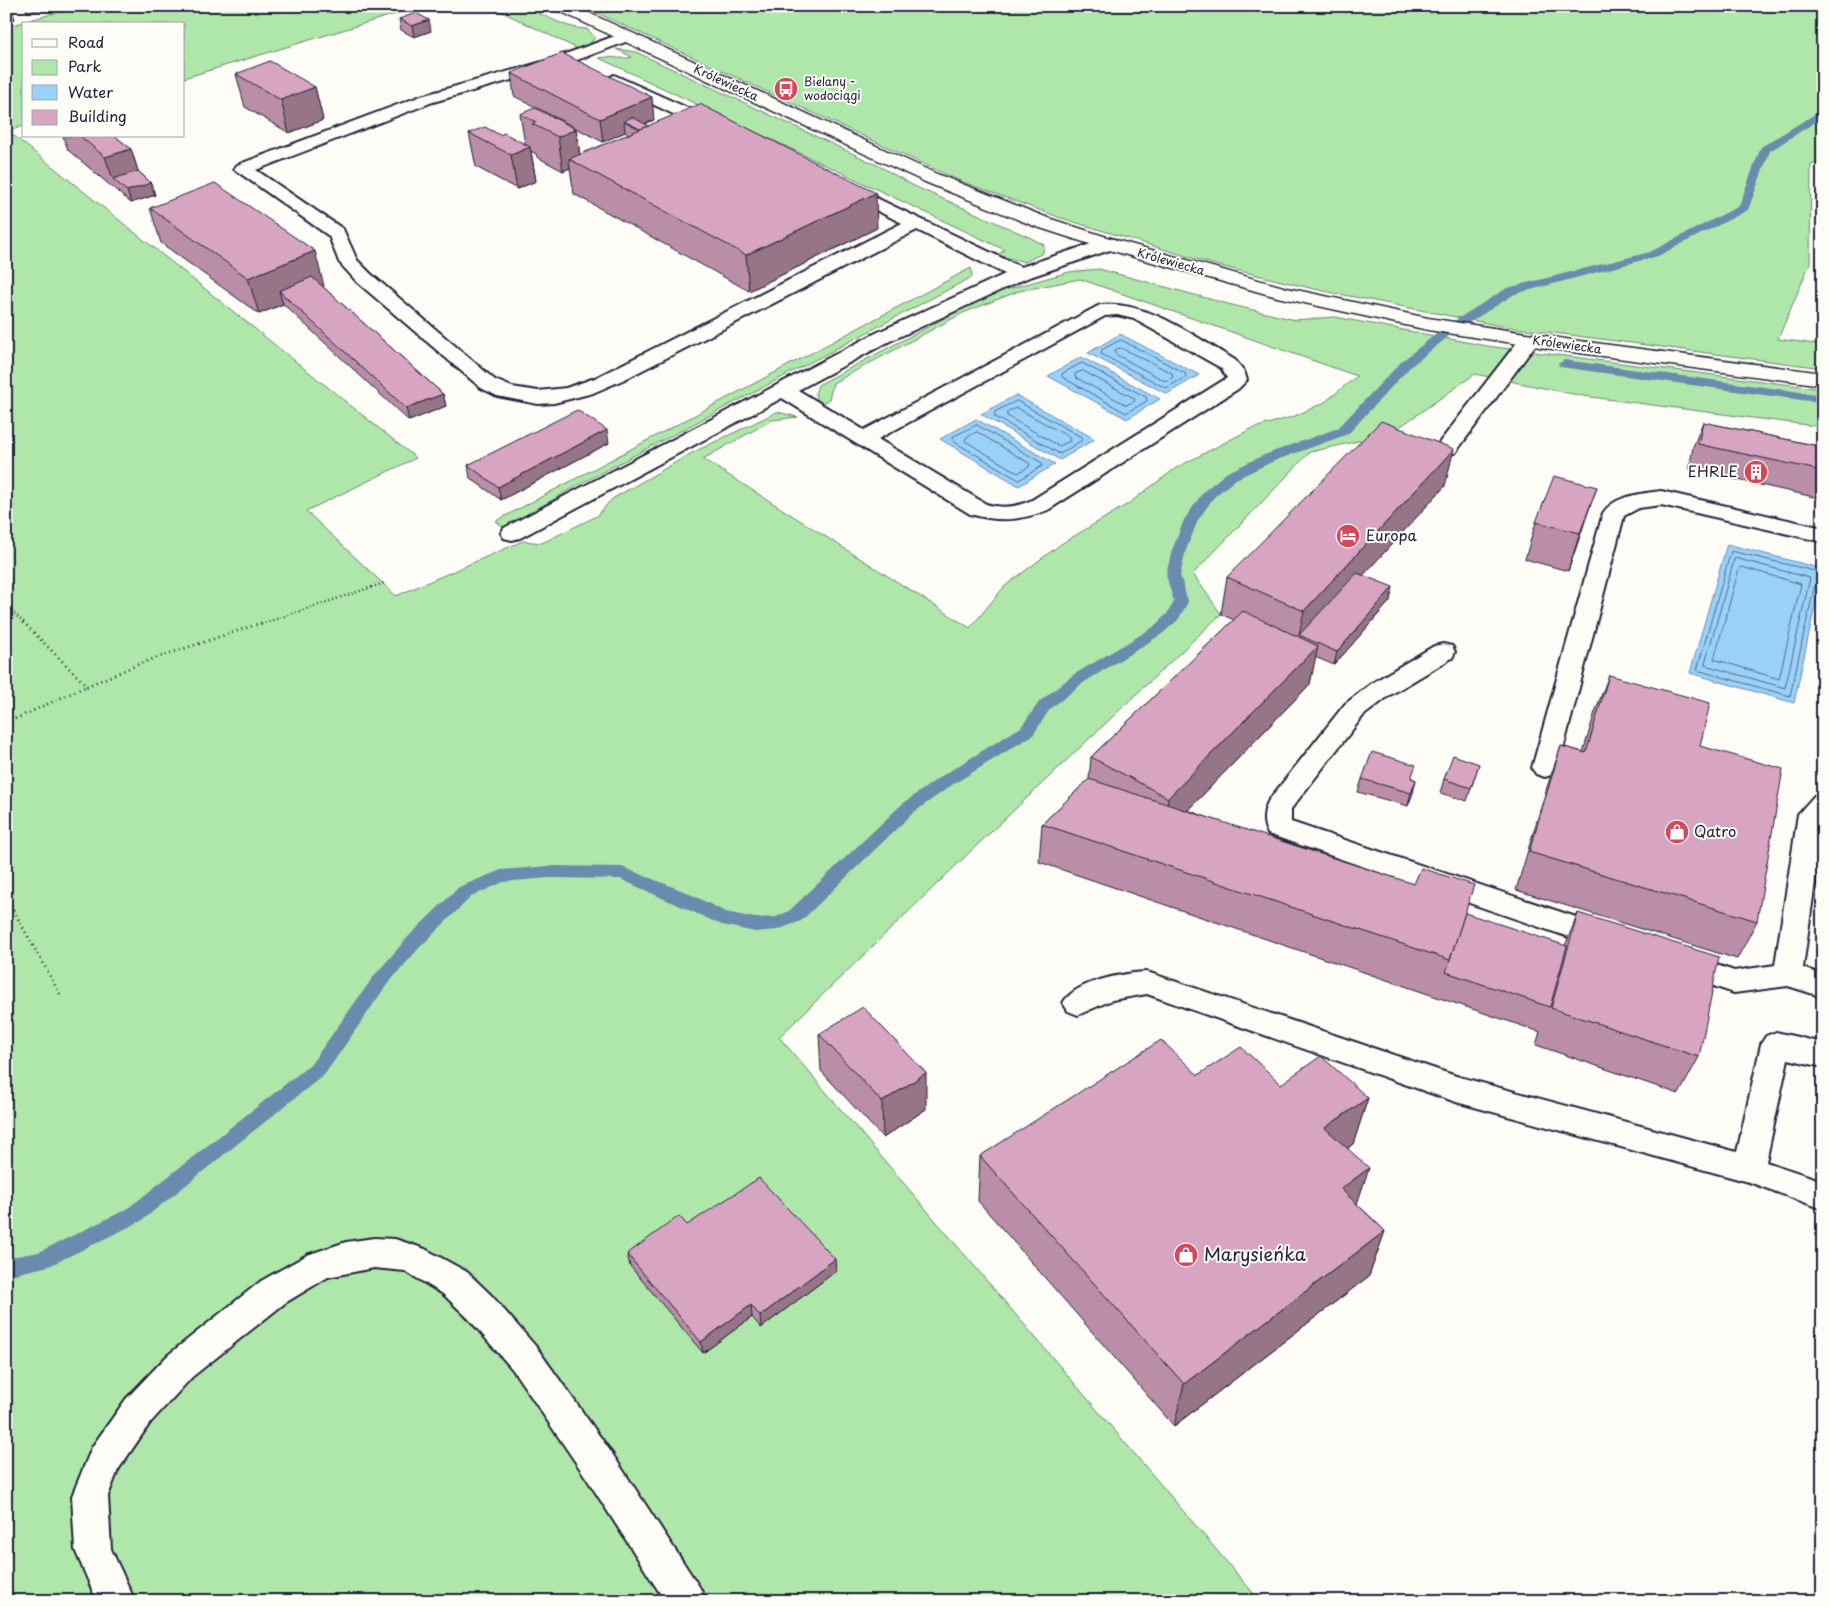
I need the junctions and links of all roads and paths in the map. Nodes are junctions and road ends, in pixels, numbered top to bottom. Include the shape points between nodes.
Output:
1 (560, 6) edge
2 (626, 37) junction
3 (568, 58) junction
4 (729, 134) edge
5 (828, 180) edge
6 (915, 224) junction
7 (1109, 244) junction
8 (1020, 274) junction
9 (1529, 340) junction
10 (1823, 379) edge
11 (783, 390) junction
12 (863, 439) junction
13 (1448, 448) edge
14 (512, 533) dead end
15 (1823, 535) edge
16 (384, 583) dead end
17 (6, 605) edge
18 (1443, 652) dead end
19 (87, 686) junction
20 (6, 723) edge
21 (1545, 768) dead end
22 (1823, 803) edge
23 (6, 896) edge
24 (1631, 947) edge
25 (1659, 957) edge
26 (1788, 975) junction
27 (1823, 986) edge
28 (60, 994) dead end
29 (1078, 1003) dead end
30 (1823, 1054) edge
31 (1749, 1169) junction
32 (1823, 1194) edge
33 (116, 1601) edge
34 (687, 1601) edge

1 - 2 main road, Królewiecka
2 - 3 lane
2 - 7 main road, Królewiecka via 931,178 1033,219
3 - 4 lane
3 - 6 lane via 427,99 243,169 337,234 348,262 364,278 488,384 534,398 572,394 618,375
5 - 6 lane via 891,209
6 - 8 lane
7 - 8 lane
7 - 9 main road, Królewiecka via 1284,293 1428,324
8 - 11 lane via 883,337
9 - 10 main road, Królewiecka
9 - 13 lane
11 - 12 lane
11 - 14 lane
12 - 12 lane via 978,510 1004,516 1040,505 1237,380 1235,370 1228,364 1141,315 1117,309 1100,311
15 - 21 lane via 1661,498 1633,502 1614,512
16 - 19 path via 144,662
17 - 19 path
18 - 24 lane via 1354,710 1278,807 1277,827
19 - 20 path
22 - 26 lane via 1811,814
23 - 28 path
25 - 26 lane via 1734,982
26 - 27 lane
29 - 31 lane via 1106,989 1147,983 1456,1089
30 - 31 lane via 1776,1044
31 - 32 lane
33 - 34 lane via 93,1550 90,1496 105,1459 138,1411 180,1366 273,1292 319,1265 346,1256 374,1253 395,1254 413,1260 456,1283 480,1307 525,1359

